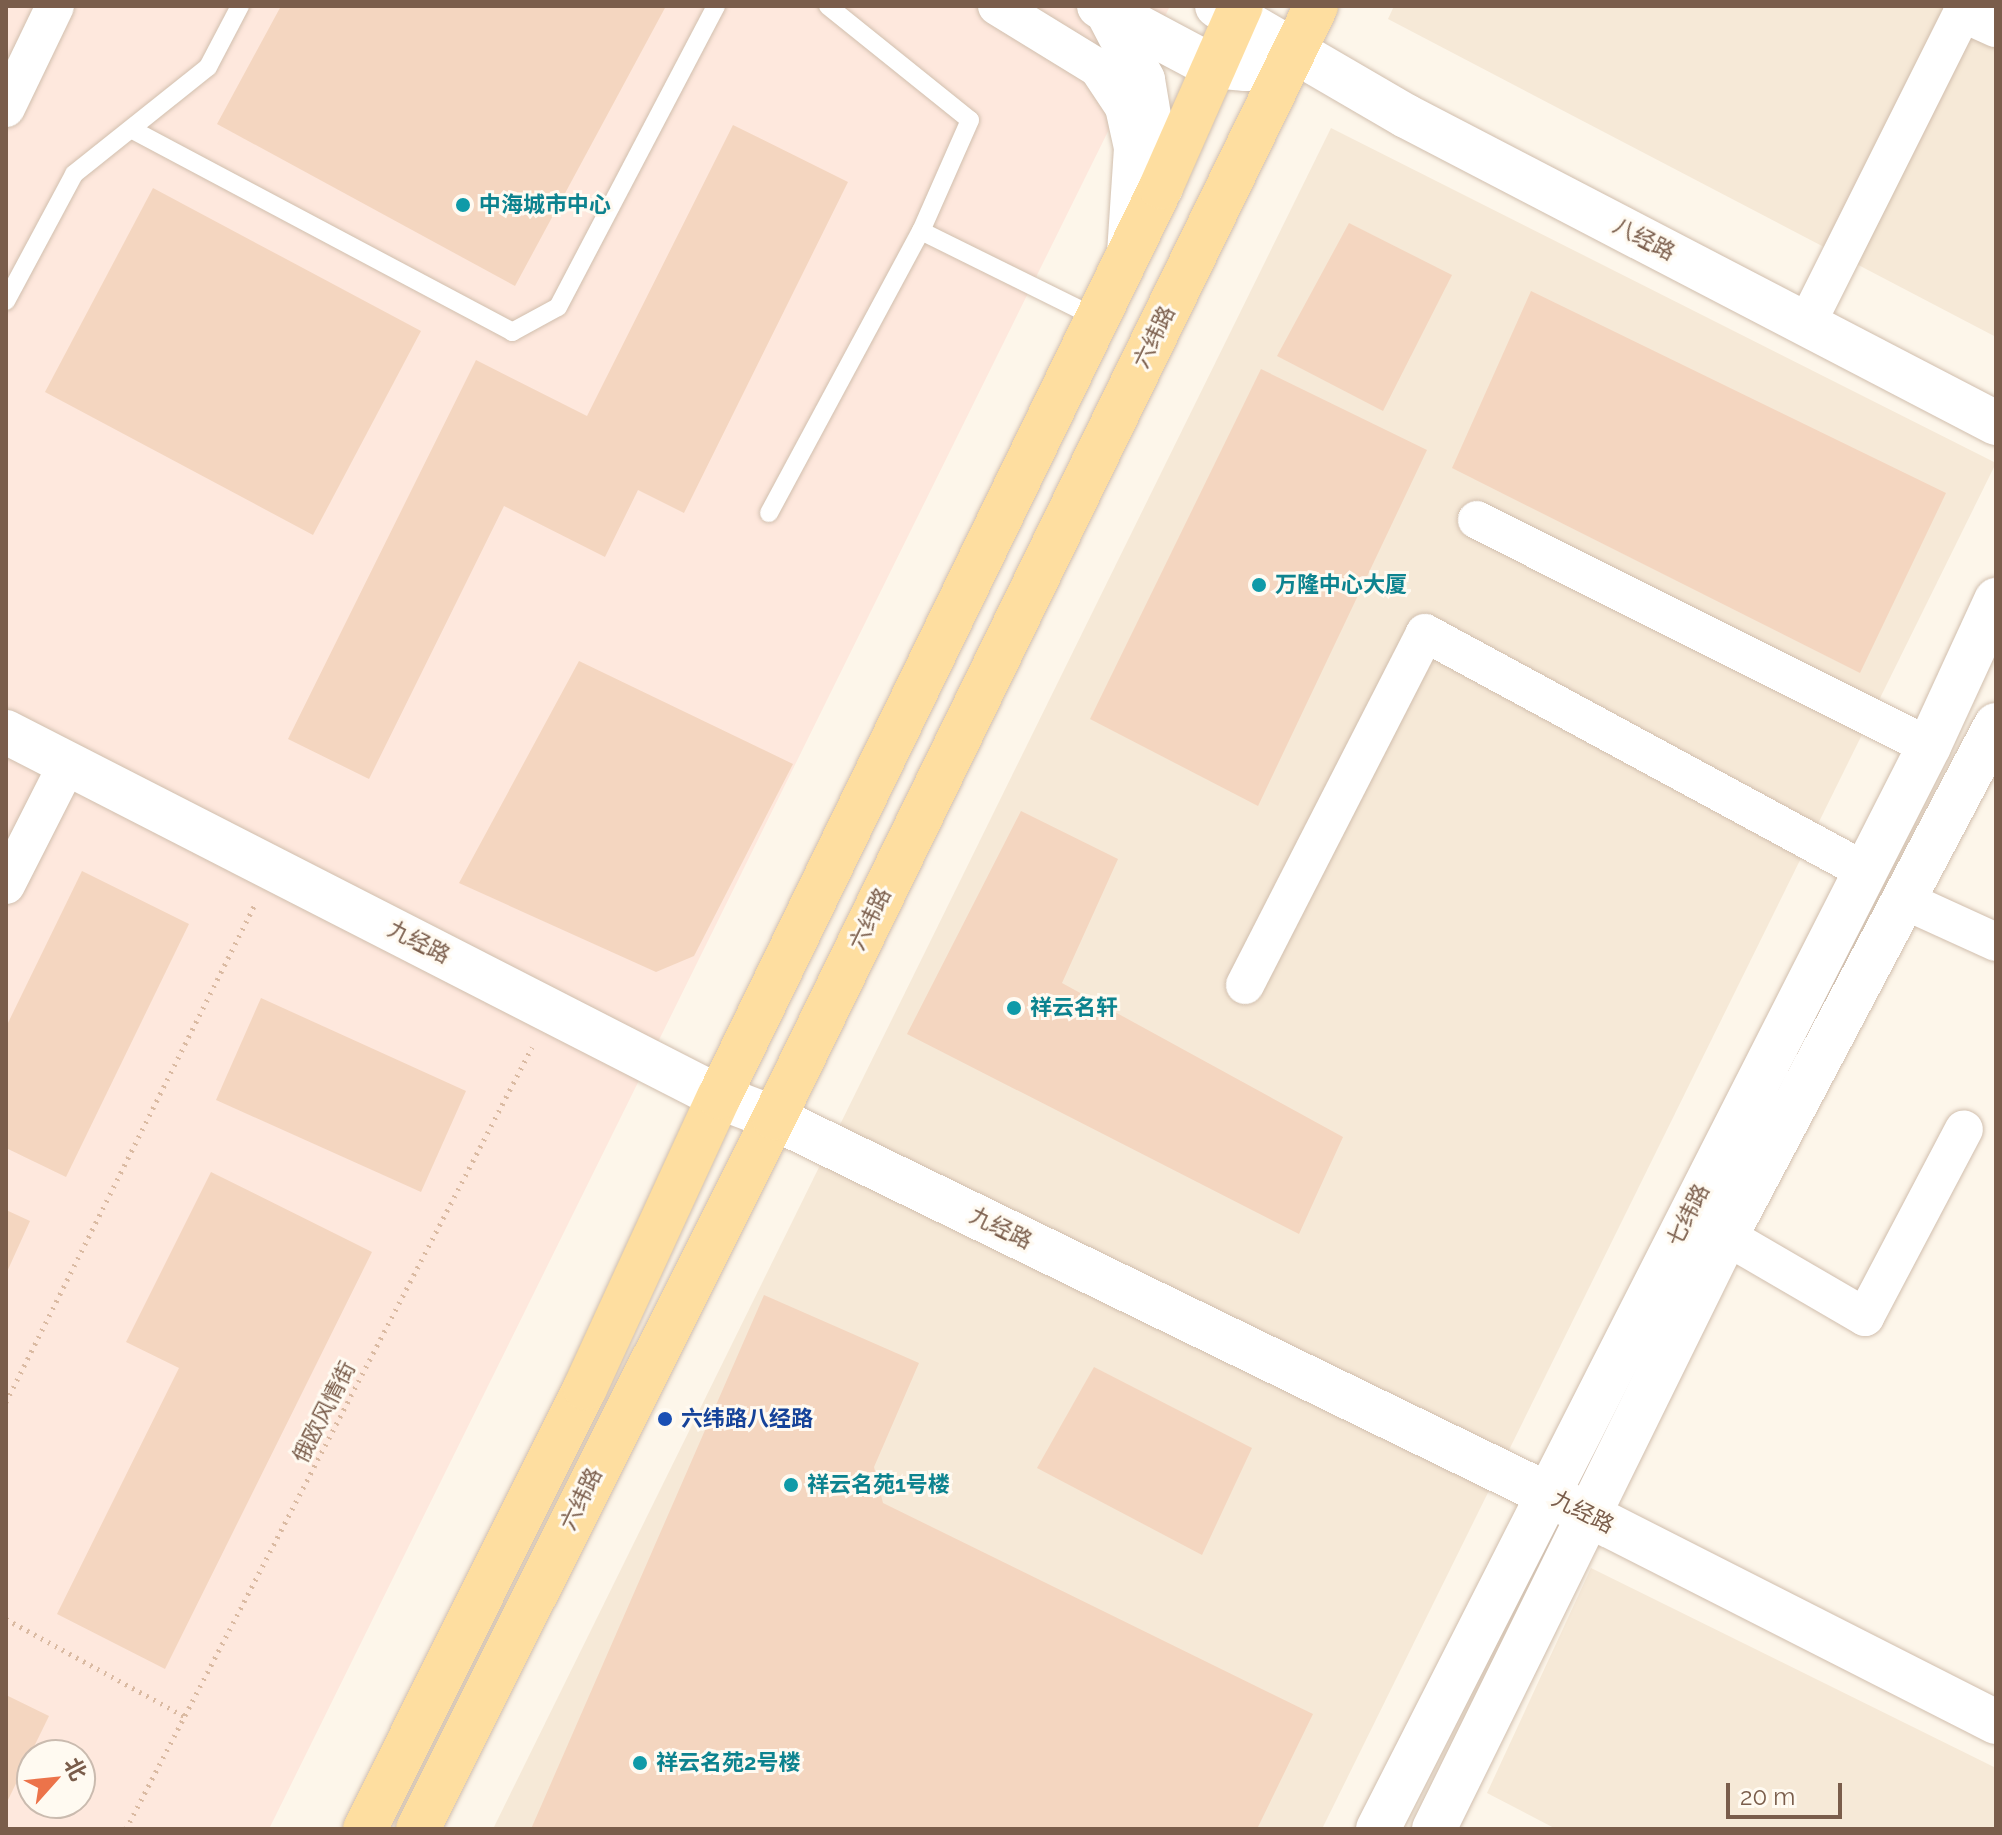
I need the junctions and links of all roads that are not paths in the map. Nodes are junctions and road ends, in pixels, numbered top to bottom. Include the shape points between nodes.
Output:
1 (55, 6) edge
2 (240, 6) edge
3 (716, 6) edge
4 (828, 6) edge
5 (997, 6) edge
6 (1316, 6) edge
7 (1103, 9) edge
8 (1231, 10) edge
9 (1996, 28) edge
10 (1294, 53) junction
11 (1212, 66) junction
12 (6, 108) edge
13 (131, 129) junction
14 (1161, 187) junction
15 (921, 231) junction
16 (1125, 260) junction
17 (6, 301) edge
18 (1097, 318) junction
19 (1807, 323) junction
20 (1996, 423) edge
21 (769, 513) dead end
22 (1477, 520) dead end
23 (1996, 600) edge
24 (1996, 725) edge
25 (6, 732) edge
26 (1929, 746) junction
27 (68, 763) junction
28 (1865, 871) junction
29 (6, 885) edge
30 (1906, 901) junction
31 (1996, 942) edge
32 (1245, 985) dead end
33 (719, 1097) junction
34 (774, 1118) junction
35 (1964, 1129) dead end
36 (1726, 1236) junction
37 (1545, 1493) junction
38 (1590, 1516) junction
39 (1996, 1722) edge
40 (365, 1829) edge
41 (418, 1829) edge
42 (1378, 1829) edge
43 (1434, 1829) edge

1 - 12 street
2 - 13 lane via 208,67
3 - 13 lane via 558,307 512,332
4 - 15 lane via 970,120
5 - 16 street via 1098,68 1124,107 1133,148
6 - 10 main road, 六纬路
7 - 11 street
7 - 14 street via 1143,80
8 - 10 street, 八经路
8 - 11 main road, 六纬路
9 - 19 street via 1962,13
10 - 11 street via 1246,69
10 - 19 street, 八经路
10 - 34 main road, 六纬路
11 - 14 main road, 六纬路
13 - 17 lane via 74,174
14 - 16 main road, 六纬路
15 - 18 lane
15 - 21 lane
16 - 18 main road, 六纬路
18 - 33 main road, 六纬路
19 - 20 street, 八经路
22 - 26 street
23 - 26 street, 七纬路
24 - 30 street, 七纬路
25 - 27 street, 九经路
26 - 28 street, 七纬路
27 - 29 street
27 - 33 street, 九经路
28 - 32 street via 1425,633
28 - 37 street, 七纬路
30 - 31 street
30 - 36 street, 七纬路
33 - 34 street, 九经路
33 - 40 main road, 六纬路 via 585,1388
34 - 37 street, 九经路
34 - 41 main road, 六纬路
35 - 36 street via 1865,1317
36 - 38 street, 七纬路
37 - 38 street, 九经路
37 - 42 street, 七纬路
38 - 39 street, 九经路
38 - 43 street, 七纬路

